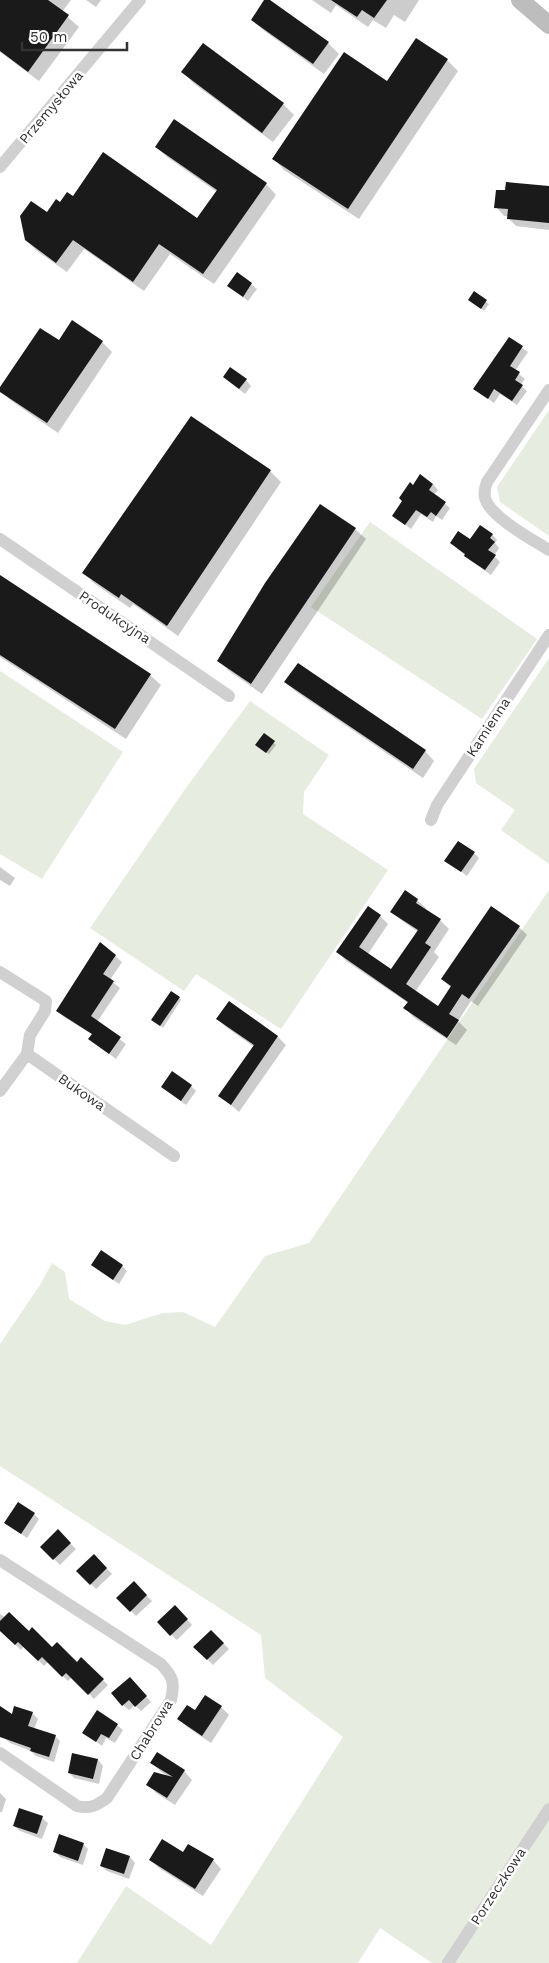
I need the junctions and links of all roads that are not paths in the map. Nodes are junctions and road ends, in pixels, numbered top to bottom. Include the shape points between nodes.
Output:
1 (140, 0) edge
2 (520, 0) edge
3 (549, 25) edge
4 (0, 167) edge
5 (549, 390) edge
6 (0, 539) edge
7 (549, 550) edge
8 (549, 635) edge
9 (229, 696) dead end
10 (431, 820) dead end
11 (0, 972) edge
12 (27, 1054) junction
13 (0, 1091) edge
14 (174, 1156) dead end
15 (0, 1560) edge
16 (0, 1753) edge
17 (549, 1809) edge
18 (448, 1963) edge

1 - 4 street, Przemysłowa
2 - 3 street
5 - 7 street via 487,482 485,497 497,515
6 - 9 street, Produkcyjna
8 - 10 street, Kamienna via 437,805
11 - 12 street via 46,1001 45,1011 30,1035
12 - 13 street
12 - 14 street, Bukowa
15 - 16 street, Chabrowa via 160,1664 170,1674 174,1686 171,1700 107,1798 97,1806 77,1806
17 - 18 street, Porzeczkowa

